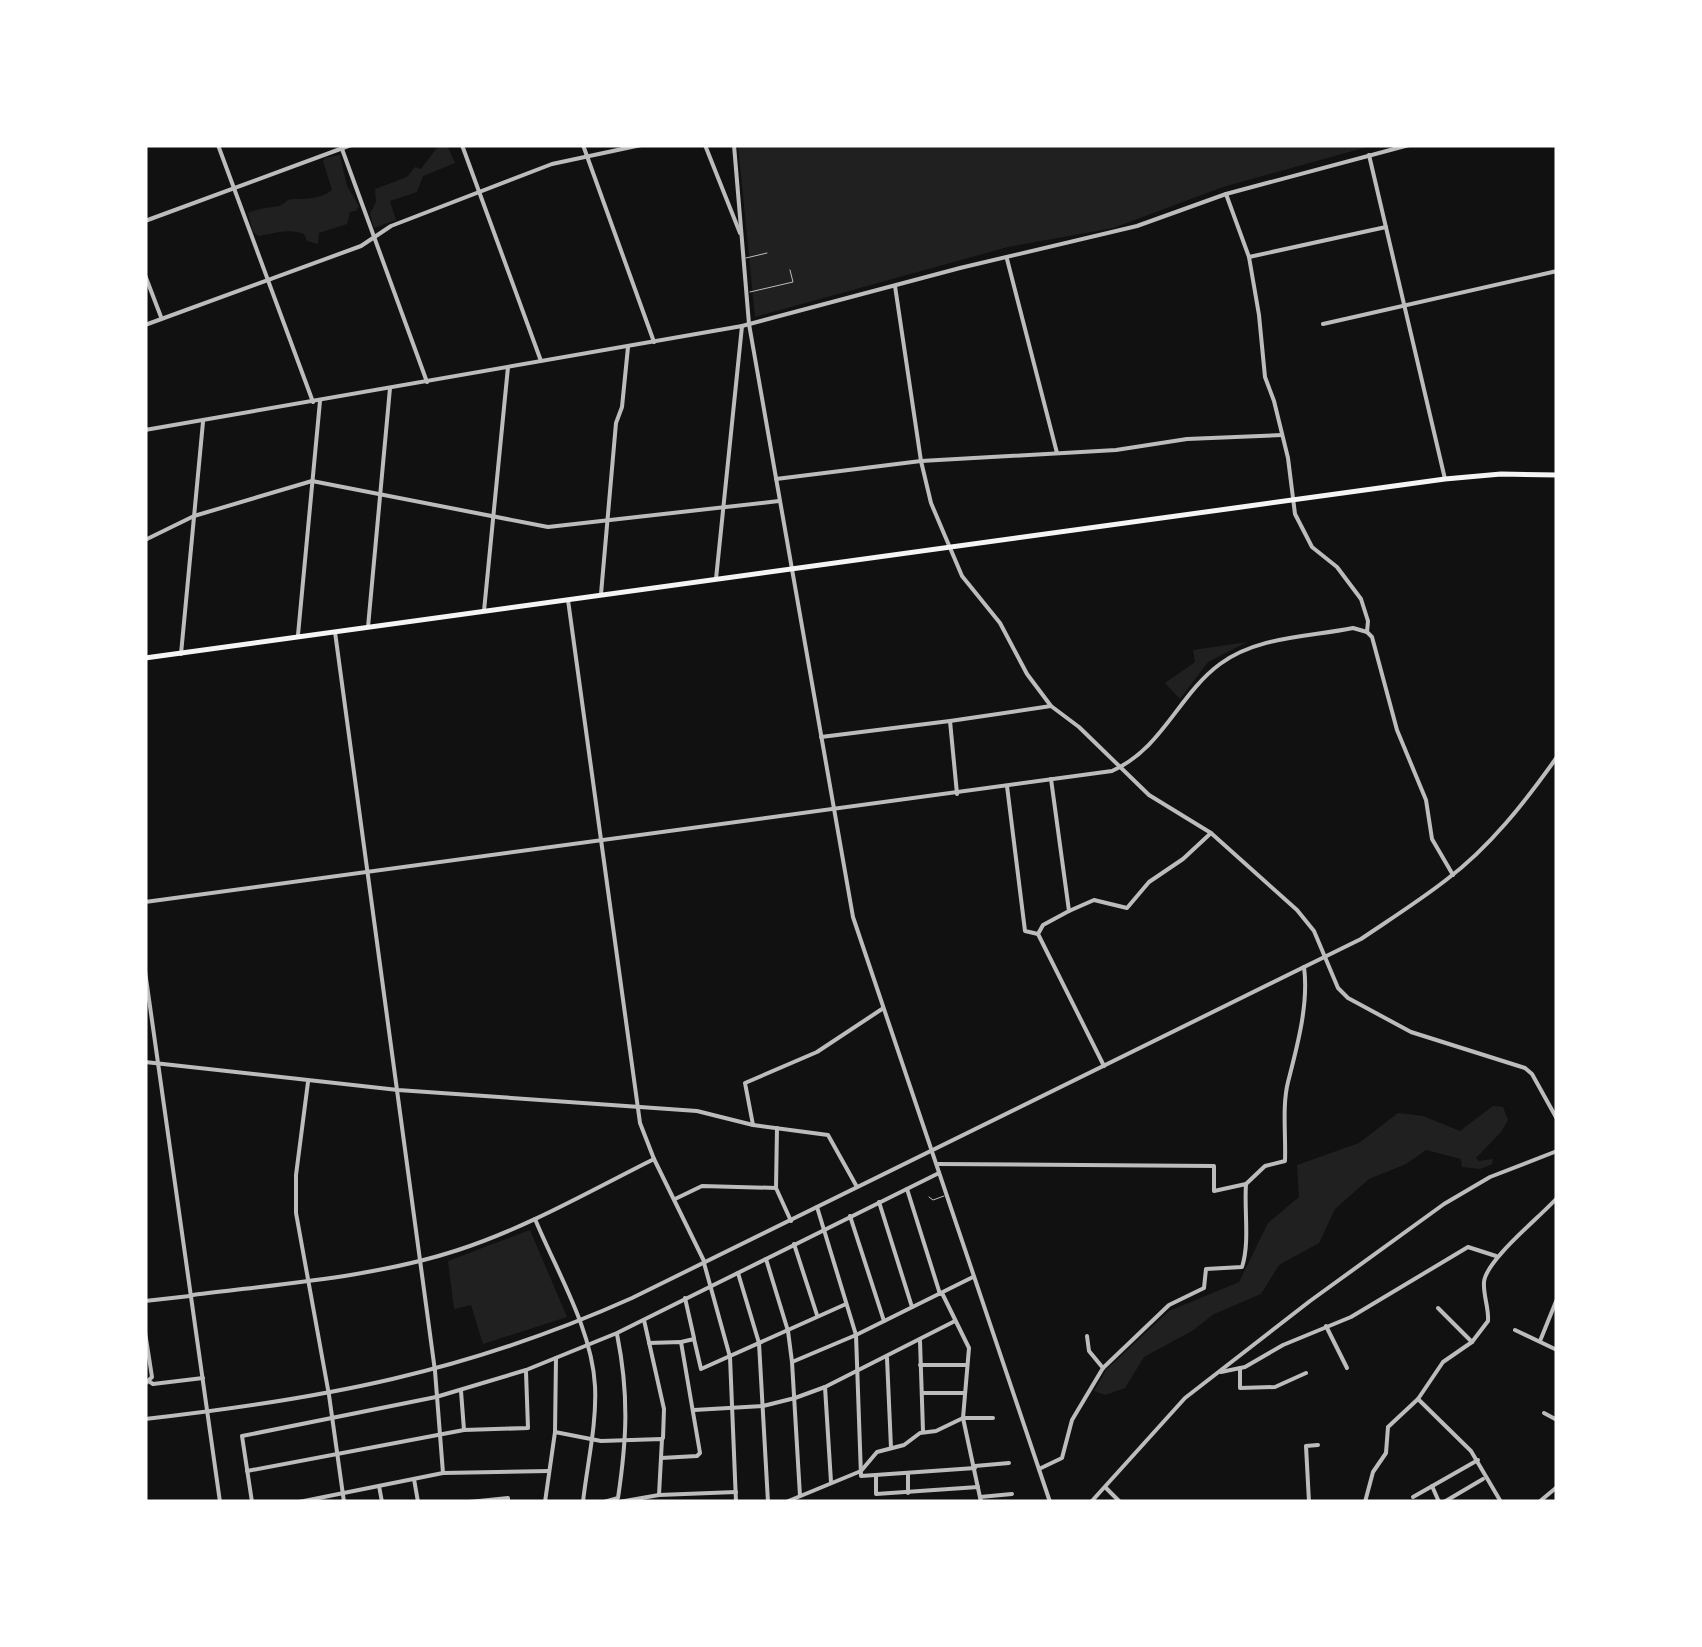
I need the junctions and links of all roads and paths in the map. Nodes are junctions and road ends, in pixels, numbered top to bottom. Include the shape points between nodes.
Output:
1 (218, 145) edge
2 (351, 145) edge
3 (462, 145) edge
4 (583, 145) edge
5 (641, 145) edge
6 (704, 145) edge
7 (734, 145) edge
8 (1409, 145) edge
9 (337, 148) edge
10 (1369, 155) junction
11 (588, 157) junction
12 (234, 188) junction
13 (479, 192) junction
14 (1226, 194) junction
15 (145, 221) edge
16 (1386, 227) junction
17 (374, 236) junction
18 (742, 236) junction
19 (767, 253) dead end
20 (1006, 256) junction
21 (1249, 257) junction
22 (743, 259) junction
23 (790, 270) dead end
24 (1557, 271) edge
25 (145, 275) edge
26 (268, 280) junction
27 (895, 286) junction
28 (746, 293) junction
29 (1404, 304) junction
30 (161, 319) junction
31 (145, 324) edge
32 (1323, 324) dead end
33 (746, 325) junction
34 (654, 342) junction
35 (628, 347) junction
36 (541, 362) junction
37 (508, 367) junction
38 (427, 382) junction
39 (390, 388) junction
40 (316, 402) junction
41 (203, 422) junction
42 (145, 430) edge
43 (1282, 435) junction
44 (1056, 452) junction
45 (921, 461) junction
46 (1557, 475) edge
47 (1444, 479) junction
48 (776, 480) junction
49 (312, 481) junction
50 (379, 494) junction
51 (1292, 500) junction
52 (779, 501) junction
53 (722, 508) junction
54 (194, 516) junction
55 (494, 517) junction
56 (606, 521) junction
57 (145, 540) edge
58 (950, 548) junction
59 (792, 569) junction
60 (716, 579) junction
61 (601, 594) junction
62 (568, 600) junction
63 (484, 612) junction
64 (368, 628) junction
65 (335, 632) junction
66 (1366, 632) junction
67 (298, 638) junction
68 (180, 654) junction
69 (145, 658) edge
70 (1051, 706) junction
71 (950, 722) junction
72 (821, 737) junction
73 (1557, 758) edge
74 (1121, 767) junction
75 (1051, 779) junction
76 (1007, 786) junction
77 (956, 794) junction
78 (832, 808) junction
79 (1211, 833) junction
80 (599, 840) junction
81 (368, 872) junction
82 (1452, 875) junction
83 (145, 902) edge
84 (1069, 911) junction
85 (1038, 934) junction
86 (1325, 958) junction
87 (1304, 967) junction
88 (145, 971) edge
89 (882, 1009) junction
90 (145, 1062) edge
91 (158, 1064) junction
92 (1104, 1066) junction
93 (308, 1082) junction
94 (398, 1090) junction
95 (636, 1106) junction
96 (1557, 1120) edge
97 (753, 1124) junction
98 (777, 1128) junction
99 (932, 1150) junction
100 (1557, 1151) edge
101 (654, 1159) junction
102 (936, 1164) junction
103 (939, 1173) junction
104 (1246, 1184) junction
105 (856, 1187) junction
106 (776, 1188) junction
107 (907, 1189) junction
108 (946, 1196) junction
109 (930, 1197) dead end
110 (1557, 1198) edge
111 (674, 1199) junction
112 (880, 1202) junction
113 (817, 1207) junction
114 (850, 1216) junction
115 (534, 1218) junction
116 (790, 1220) junction
117 (824, 1230) junction
118 (794, 1244) junction
119 (1496, 1256) junction
120 (766, 1259) junction
121 (420, 1261) junction
122 (704, 1263) junction
123 (738, 1273) junction
124 (973, 1277) junction
125 (306, 1280) junction
126 (711, 1286) junction
127 (941, 1294) junction
128 (191, 1296) junction
129 (685, 1298) junction
130 (1557, 1299) edge
131 (145, 1301) edge
132 (846, 1304) junction
133 (912, 1307) junction
134 (1438, 1308) dead end
135 (817, 1315) junction
136 (644, 1320) junction
137 (884, 1321) junction
138 (955, 1321) junction
139 (578, 1322) junction
140 (1326, 1326) junction
141 (1515, 1330) dead end
142 (788, 1331) junction
143 (145, 1332) edge
144 (617, 1334) junction
145 (856, 1335) junction
146 (1087, 1336) dead end
147 (694, 1339) junction
148 (920, 1341) junction
149 (681, 1342) junction
150 (1472, 1342) junction
151 (1540, 1342) junction
152 (650, 1343) junction
153 (759, 1343) junction
154 (587, 1346) junction
155 (1557, 1350) edge
156 (887, 1355) junction
157 (730, 1357) junction
158 (556, 1358) junction
159 (792, 1362) junction
160 (920, 1364) junction
161 (967, 1364) junction
162 (1102, 1368) junction
163 (1240, 1368) junction
164 (1347, 1368) dead end
165 (526, 1370) junction
166 (856, 1370) junction
167 (435, 1371) junction
168 (1216, 1372) junction
169 (1306, 1373) dead end
170 (202, 1378) junction
171 (148, 1383) edge
172 (825, 1387) junction
173 (461, 1391) junction
174 (922, 1393) junction
175 (965, 1393) junction
176 (329, 1395) junction
177 (436, 1397) junction
178 (795, 1398) junction
179 (1418, 1399) junction
180 (763, 1406) junction
181 (694, 1410) junction
182 (734, 1410) junction
183 (208, 1412) junction
184 (1544, 1413) dead end
185 (963, 1418) junction
186 (993, 1418) dead end
187 (145, 1420) edge
188 (332, 1420) junction
189 (1557, 1420) edge
190 (464, 1430) junction
191 (555, 1432) junction
192 (923, 1433) junction
193 (440, 1434) junction
194 (590, 1439) junction
195 (662, 1439) junction
196 (627, 1440) junction
197 (1318, 1445) dead end
198 (891, 1448) junction
199 (338, 1456) junction
200 (662, 1458) junction
201 (1478, 1460) junction
202 (1009, 1463) dead end
203 (975, 1467) junction
204 (1039, 1469) junction
205 (861, 1470) junction
206 (247, 1471) junction
207 (443, 1472) junction
208 (549, 1472) junction
209 (908, 1474) junction
210 (876, 1476) junction
211 (1485, 1478) junction
212 (414, 1479) junction
213 (831, 1483) junction
214 (380, 1486) junction
215 (1432, 1486) junction
216 (979, 1487) junction
217 (1105, 1487) junction
218 (1557, 1487) edge
219 (736, 1492) junction
220 (908, 1493) junction
221 (1012, 1494) dead end
222 (343, 1495) junction
223 (659, 1495) junction
224 (800, 1496) junction
225 (1413, 1497) dead end
226 (685, 1499) edge
227 (981, 1499) edge
228 (220, 1502) edge
229 (252, 1502) edge
230 (299, 1502) edge
231 (344, 1502) edge
232 (382, 1502) edge
233 (418, 1502) edge
234 (469, 1502) edge
235 (508, 1502) edge
236 (545, 1502) edge
237 (583, 1502) edge
238 (604, 1502) edge
239 (619, 1502) edge
240 (736, 1502) edge
241 (768, 1502) edge
242 (786, 1502) edge
243 (1050, 1502) edge
244 (1091, 1502) edge
245 (1120, 1502) edge
246 (1310, 1502) edge
247 (1365, 1502) edge
248 (1442, 1502) edge
249 (1501, 1502) edge
250 (1539, 1502) edge

1 - 12 street
2 - 9 street
3 - 13 street
4 - 11 street
5 - 11 street
6 - 18 street
7 - 18 street
8 - 10 street
9 - 12 street
9 - 17 street
10 - 14 street
10 - 16 street
11 - 13 street
11 - 34 street
12 - 15 street
12 - 26 street
13 - 17 street
13 - 36 street
14 - 20 street via 1137,226
14 - 21 street
16 - 21 street
16 - 29 street
17 - 26 street
17 - 38 street
18 - 22 street
19 - 22 lane
20 - 27 street
20 - 44 street
21 - 43 street via 1265,378
22 - 28 street
23 - 28 lane via 793,282
24 - 29 street
25 - 30 street
26 - 30 street
26 - 40 street
27 - 33 street
27 - 45 street
28 - 33 street
29 - 32 street
29 - 47 street
30 - 31 street
33 - 34 street
33 - 48 street
33 - 53 street
34 - 35 street
35 - 36 street
35 - 56 street
36 - 37 street
37 - 38 street
37 - 55 street
38 - 39 street
39 - 40 street
39 - 50 street
40 - 41 street
40 - 49 street
41 - 42 street
41 - 54 street
43 - 44 street
43 - 51 street
44 - 45 street
45 - 48 street
45 - 58 street
46 - 47 main road
47 - 51 main road
48 - 52 street
49 - 50 street
49 - 54 street
49 - 67 street
50 - 55 street
50 - 64 street
51 - 58 main road
51 - 66 street via 1302,532 1361,599
52 - 53 street
52 - 59 street
53 - 56 street
53 - 60 street
54 - 57 street
54 - 68 street
55 - 56 street via 548,527
55 - 63 street
56 - 61 street
58 - 59 main road
58 - 70 street
59 - 60 main road
59 - 72 street
60 - 61 main road
61 - 62 main road
62 - 63 main road
62 - 80 street
63 - 64 main road
64 - 65 main road
65 - 67 main road
65 - 81 street
66 - 74 street via 1353,628 1244,650 1204,678 1162,734
66 - 82 street via 1426,800 1432,839
67 - 68 main road
68 - 69 main road
70 - 71 street
70 - 74 street
71 - 72 street
71 - 77 street
72 - 78 street
73 - 82 street via 1503,826
74 - 75 street
74 - 79 street via 1149,795
75 - 76 street
75 - 84 street
76 - 77 street
76 - 85 street via 1026,931
77 - 78 street
78 - 80 street
78 - 89 street via 853,917
79 - 84 street via 1127,908 1094,900
79 - 86 street via 1297,910
80 - 81 street
80 - 95 street
81 - 83 street
81 - 94 street
82 - 86 street
84 - 85 street
85 - 92 street
86 - 87 street
86 - 96 street via 1348,998 1412,1032 1525,1068
87 - 92 street
87 - 104 street via 1305,1006 1287,1086 1285,1161 1265,1166
88 - 91 street
89 - 97 street via 817,1052 745,1083
89 - 99 street
90 - 91 street
91 - 93 street
91 - 128 street
92 - 99 street
93 - 94 street
93 - 125 street via 296,1176
94 - 95 street
94 - 121 street
95 - 97 street
95 - 101 street
97 - 98 street
98 - 105 street via 828,1134
98 - 106 street
99 - 102 street
99 - 105 street
100 - 168 street via 1444,1204
101 - 111 street
101 - 115 street
102 - 103 street
102 - 104 street via 1214,1166 1214,1191
103 - 107 street
103 - 108 street
104 - 162 street via 1242,1267 1206,1269 1204,1288 1169,1305
105 - 113 street
106 - 111 street via 702,1186
106 - 116 street
107 - 112 street
107 - 127 street
108 - 109 lane
108 - 124 street
110 - 119 street
111 - 122 street
112 - 114 street
112 - 133 street
113 - 116 street
113 - 117 street
114 - 117 street
114 - 137 street
115 - 121 street
115 - 139 street
116 - 122 street
117 - 118 street
117 - 132 street
118 - 120 street
118 - 135 street
119 - 140 street via 1468,1247
119 - 150 street via 1484,1278 1488,1322
120 - 123 street
120 - 142 street
121 - 125 street
121 - 167 street
122 - 126 street
122 - 139 street
123 - 126 street
123 - 153 street
124 - 127 street
124 - 204 street
125 - 128 street
125 - 176 street
126 - 129 street
126 - 157 street
127 - 133 street
127 - 138 street
128 - 131 street
128 - 170 street
129 - 136 street
129 - 147 street
130 - 151 street
132 - 135 street
132 - 145 street
133 - 137 street
134 - 150 street
135 - 142 street
136 - 144 street
136 - 152 street
137 - 145 street
138 - 148 street
138 - 161 street via 969,1348
139 - 154 street
139 - 167 street
140 - 163 street
140 - 164 street
141 - 151 street
142 - 153 street
142 - 159 street
143 - 171 street
144 - 154 street
144 - 196 street
145 - 159 street
145 - 166 street
146 - 162 street
147 - 149 street
147 - 157 street via 702,1369
148 - 156 street
148 - 160 street
149 - 152 street
149 - 181 street
150 - 179 street via 1443,1362
151 - 155 street
152 - 195 street via 664,1408
153 - 157 street
153 - 180 street
154 - 158 street
154 - 194 street via 595,1385
156 - 166 street
156 - 198 street
157 - 182 street
158 - 165 street
158 - 191 street
159 - 178 street
160 - 161 street
160 - 174 street
161 - 175 street
162 - 204 street via 1072,1420 1062,1458
163 - 168 street
163 - 169 street via 1240,1388 1276,1387
165 - 173 street
165 - 190 street via 528,1428
166 - 172 street
166 - 205 street
167 - 176 street
167 - 177 street
168 - 217 street
170 - 171 street
170 - 183 street
172 - 178 street
172 - 213 street
173 - 177 street
173 - 190 street
174 - 175 street
174 - 192 street
175 - 185 street
176 - 183 street
176 - 188 street
177 - 188 street
177 - 193 street
178 - 180 street
178 - 224 street
179 - 201 street
179 - 247 street via 1388,1427 1386,1453
180 - 182 street
180 - 241 street
181 - 182 street
181 - 200 street via 700,1452
182 - 219 street
183 - 187 street
183 - 228 street
184 - 189 street
185 - 186 street
185 - 192 street
185 - 203 street
188 - 199 street
188 - 206 street via 242,1436
190 - 193 street
191 - 194 street
191 - 208 street
192 - 198 street
193 - 199 street
193 - 207 street
194 - 196 street
194 - 237 street
195 - 196 street
195 - 200 street
196 - 238 street via 618,1498
197 - 246 street via 1306,1446
198 - 205 street via 877,1452
199 - 206 street
199 - 222 street
200 - 223 street
201 - 211 street
201 - 215 street
202 - 203 street
203 - 209 street
203 - 216 street
204 - 243 street
205 - 210 street via 861,1476
205 - 213 street
206 - 229 street
207 - 208 street
207 - 212 street
208 - 236 street
209 - 210 street
209 - 220 street
210 - 220 street via 876,1494
211 - 248 street
211 - 249 street
212 - 214 street
212 - 233 street
213 - 224 street
214 - 222 street
214 - 232 street
215 - 225 street
215 - 248 street
216 - 220 street
216 - 227 street
217 - 244 street
217 - 245 street
218 - 250 street
219 - 226 street
219 - 240 street
221 - 227 street
222 - 230 street
222 - 231 street
223 - 226 street
223 - 239 street
224 - 242 street
234 - 235 street

